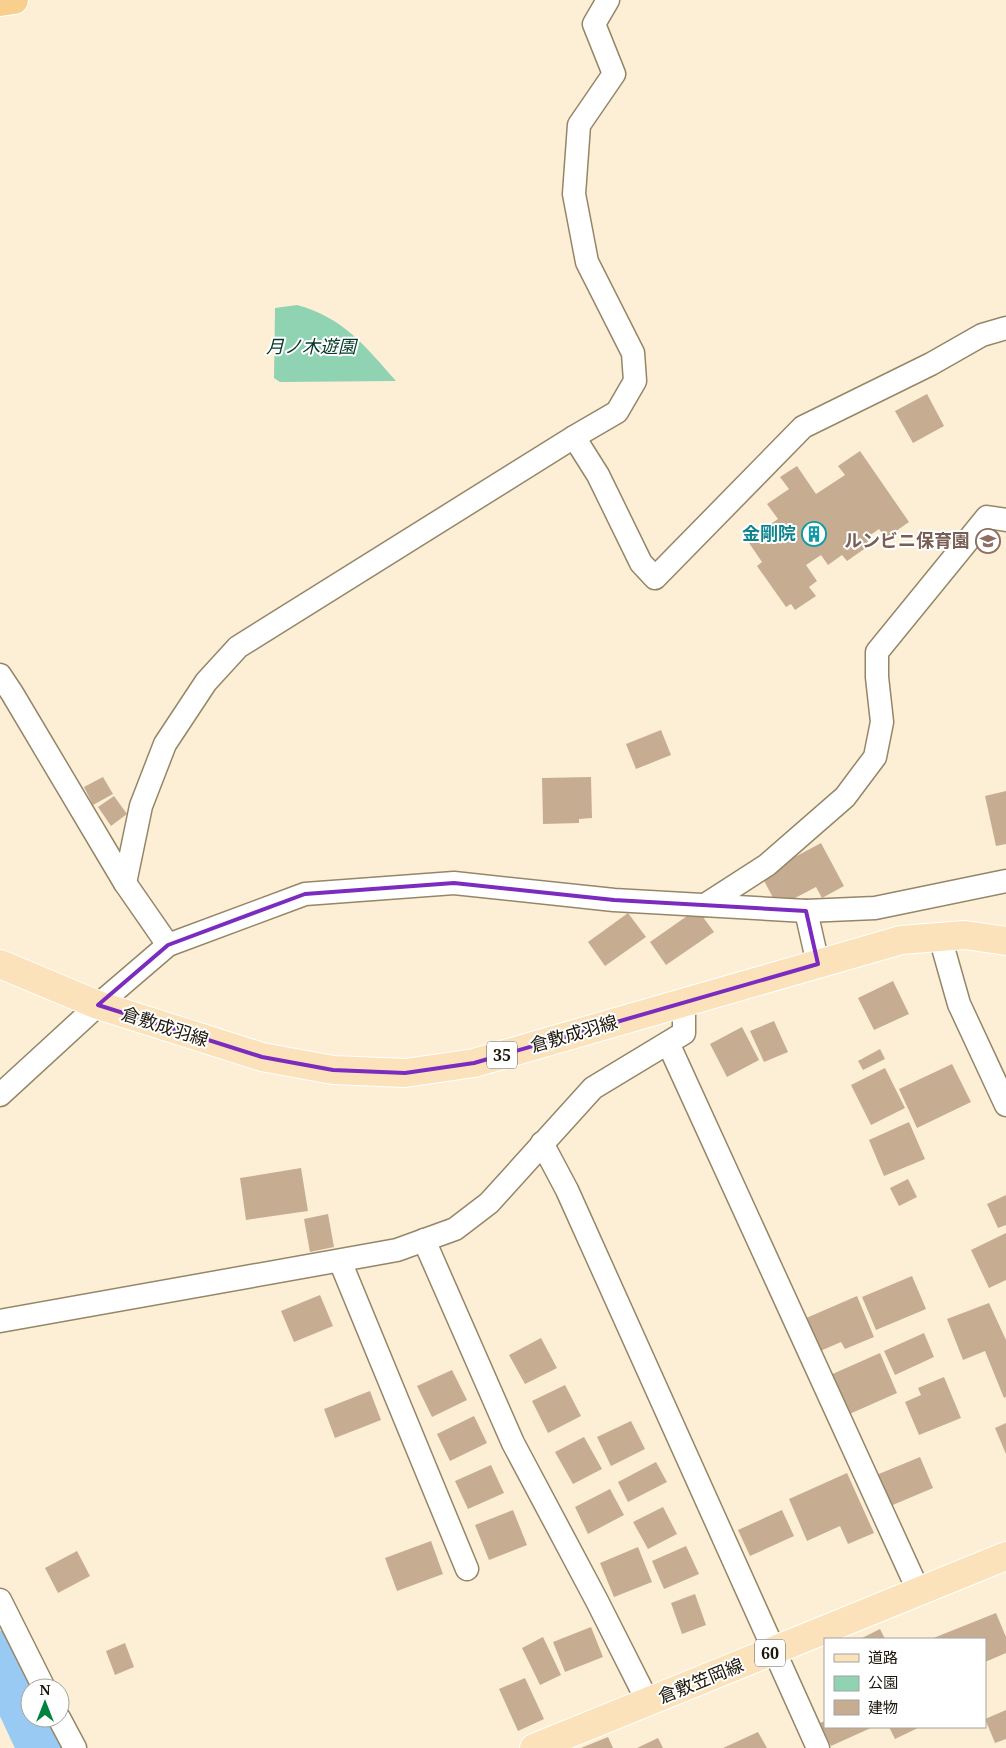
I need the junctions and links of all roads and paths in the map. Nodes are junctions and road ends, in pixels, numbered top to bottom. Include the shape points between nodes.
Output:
1 (14, 0) edge
2 (608, 0) edge
3 (0, 2) edge
4 (1006, 328) edge
5 (574, 437) junction
6 (1006, 520) edge
7 (0, 676) edge
8 (1006, 881) edge
9 (125, 883) junction
10 (705, 905) junction
11 (806, 910) junction
12 (940, 937) junction
13 (1006, 941) edge
14 (168, 945) junction
15 (0, 964) edge
16 (818, 964) junction
17 (684, 1003) junction
18 (98, 1005) junction
19 (668, 1043) junction
20 (0, 1095) edge
21 (1006, 1105) edge
22 (542, 1143) junction
23 (424, 1240) junction
24 (340, 1261) junction
25 (0, 1320) edge
26 (1006, 1556) edge
27 (467, 1569) dead end
28 (919, 1592) junction
29 (0, 1600) edge
30 (775, 1651) junction
31 (39, 1678) edge
32 (648, 1702) junction
33 (65, 1728) edge
34 (74, 1748) edge
35 (534, 1748) edge
36 (818, 1748) edge

1 - 3 highway
2 - 5 street via 594,24 614,74 579,125 574,194 587,262 633,353 635,380 617,412
4 - 5 street via 982,335 803,427 655,578 641,563 598,474
5 - 9 street via 238,647 206,682 165,744 141,806
6 - 10 street via 987,518 877,652 882,722 875,757 845,798 767,865
7 - 9 street
8 - 11 street via 875,908
9 - 14 street
10 - 11 street
10 - 14 street via 614,900 454,883 365,889 305,894
11 - 16 street
12 - 13 main road, 倉敷成羽線 / 35 via 964,935
12 - 16 main road, 倉敷成羽線 / 35 via 901,940
12 - 21 street via 959,1004
14 - 18 street
15 - 18 main road, 倉敷成羽線 / 35
16 - 17 main road, 倉敷成羽線 / 35
17 - 18 main road, 倉敷成羽線 / 35 via 474,1063 405,1073 333,1070 262,1058
17 - 19 street via 684,1033
18 - 20 street
19 - 22 street via 593,1088
19 - 28 street
22 - 23 street via 489,1203 455,1229
22 - 30 street via 567,1190
23 - 24 street via 397,1250
23 - 32 street via 513,1443
24 - 25 street
24 - 27 street
26 - 28 main road, 倉敷笠岡線 / 60
28 - 30 main road, 倉敷笠岡線 / 60
29 - 31 street
30 - 32 main road, 倉敷笠岡線 / 60
30 - 36 street
32 - 35 main road, 倉敷笠岡線 / 60
33 - 34 street

